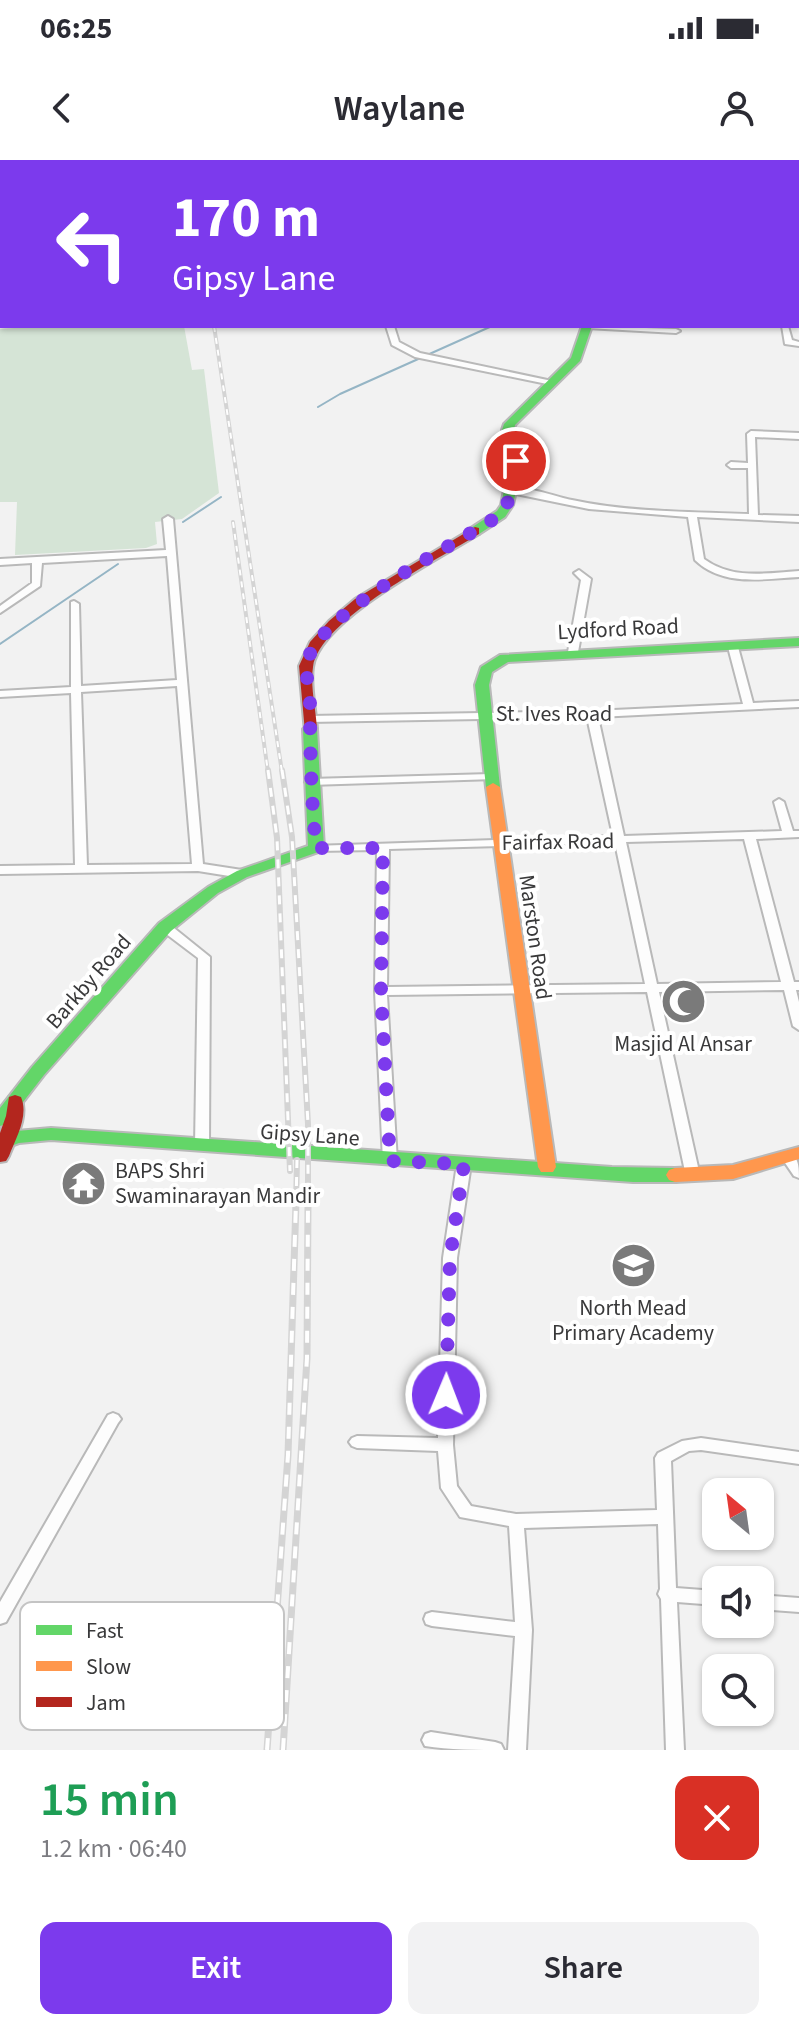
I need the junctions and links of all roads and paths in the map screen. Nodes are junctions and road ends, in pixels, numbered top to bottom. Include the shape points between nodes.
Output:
1 (391, 328) edge
2 (586, 328) edge
3 (623, 328) edge
4 (785, 328) edge
5 (676, 331) dead end
6 (799, 344) edge
7 (552, 383) junction
8 (736, 429) dead end
9 (751, 434) junction
10 (799, 436) edge
11 (731, 465) dead end
12 (751, 466) junction
13 (511, 490) junction
14 (692, 515) junction
15 (754, 517) junction
16 (168, 519) dead end
17 (799, 519) edge
18 (171, 553) junction
19 (37, 561) junction
20 (0, 562) edge
21 (579, 573) dead end
22 (799, 574) edge
23 (74, 604) dead end
24 (0, 610) edge
25 (799, 642) edge
26 (733, 647) junction
27 (573, 652) junction
28 (182, 683) junction
29 (78, 688) junction
30 (0, 694) edge
31 (799, 704) edge
32 (749, 707) junction
33 (484, 713) junction
34 (592, 714) junction
35 (309, 719) junction
36 (491, 777) junction
37 (310, 782) junction
38 (779, 802) dead end
39 (794, 834) edge
40 (749, 835) junction
41 (619, 840) junction
42 (499, 842) junction
43 (316, 848) junction
44 (383, 848) junction
45 (202, 868) junction
46 (81, 869) junction
47 (0, 870) edge
48 (242, 874) junction
49 (213, 890) junction
50 (165, 927) junction
51 (793, 986) edge
52 (653, 989) junction
53 (381, 991) junction
54 (521, 991) junction
55 (799, 1026) edge
56 (8, 1111) edge
57 (36, 1134) junction
58 (3, 1138) edge
59 (202, 1146) junction
60 (793, 1155) edge
61 (0, 1156) edge
62 (390, 1161) junction
63 (464, 1164) junction
64 (547, 1167) junction
65 (799, 1173) edge
66 (693, 1176) junction
67 (113, 1419) dead end
68 (357, 1442) dead end
69 (445, 1445) junction
70 (799, 1458) edge
71 (664, 1517) junction
72 (516, 1521) junction
73 (666, 1594) junction
74 (702, 1597) edge
75 (774, 1603) edge
76 (799, 1605) edge
77 (0, 1617) edge
78 (432, 1619) dead end
79 (524, 1630) junction
80 (431, 1740) dead end
81 (495, 1750) edge
82 (517, 1750) edge
83 (675, 1750) edge

1 - 7 street via 395,343 418,355
2 - 7 street via 576,359
3 - 5 street
4 - 6 street via 788,342
7 - 13 street via 508,430 516,461
8 - 9 street
9 - 10 street
9 - 12 street
11 - 12 street
12 - 15 street
13 - 14 street via 584,505
13 - 35 street via 501,514 376,591 320,637 306,666
14 - 15 street
14 - 22 street via 700,560 715,571 739,577
15 - 17 street
16 - 18 street
18 - 19 street
18 - 28 street
19 - 20 street
19 - 24 street via 37,584
21 - 27 street via 586,579
23 - 29 street
25 - 26 street, Lydford Road
26 - 27 street, Lydford Road
26 - 32 street
27 - 33 street, Lydford Road via 505,658 486,670
28 - 29 street
28 - 45 street
29 - 30 street
29 - 46 street
31 - 32 street, St. Ives Road
32 - 34 street, St. Ives Road
33 - 34 street, St. Ives Road
33 - 35 street, St. Ives Road
33 - 36 street, Marston Road
34 - 41 street
35 - 37 street
36 - 37 street
36 - 42 street, Marston Road
37 - 43 street
38 - 39 street
39 - 40 street, Fairfax Road
40 - 41 street, Fairfax Road
40 - 51 street
41 - 42 street, Fairfax Road
41 - 52 street
42 - 44 street, Fairfax Road
42 - 54 street, Marston Road
43 - 44 street, Fairfax Road
43 - 48 street, Barkby Road
44 - 53 street
45 - 46 street
45 - 48 street
45 - 49 street via 214,881
46 - 47 street
48 - 49 street, Barkby Road
49 - 50 street, Barkby Road
50 - 56 street, Barkby Road
50 - 59 street via 204,957
51 - 52 street
51 - 55 street
52 - 54 street
52 - 66 street
53 - 54 street
53 - 62 street
54 - 64 street, Marston Road
56 - 57 street
56 - 58 street, Barkby Road
57 - 58 street, Gipsy Lane
57 - 59 street, Gipsy Lane
58 - 61 street
59 - 62 street, Gipsy Lane
60 - 65 street
60 - 66 street, Gipsy Lane via 733,1172
62 - 63 street, Gipsy Lane
63 - 64 street, Gipsy Lane
63 - 69 street via 450,1258
64 - 66 street, Gipsy Lane via 629,1177
67 - 77 street
68 - 69 street
69 - 72 street via 449,1488 466,1512
70 - 71 street via 701,1444 671,1451 663,1458
71 - 72 street
71 - 73 street
72 - 79 street
73 - 74 street
73 - 83 street
75 - 76 street
78 - 79 street
79 - 82 street
80 - 81 street

